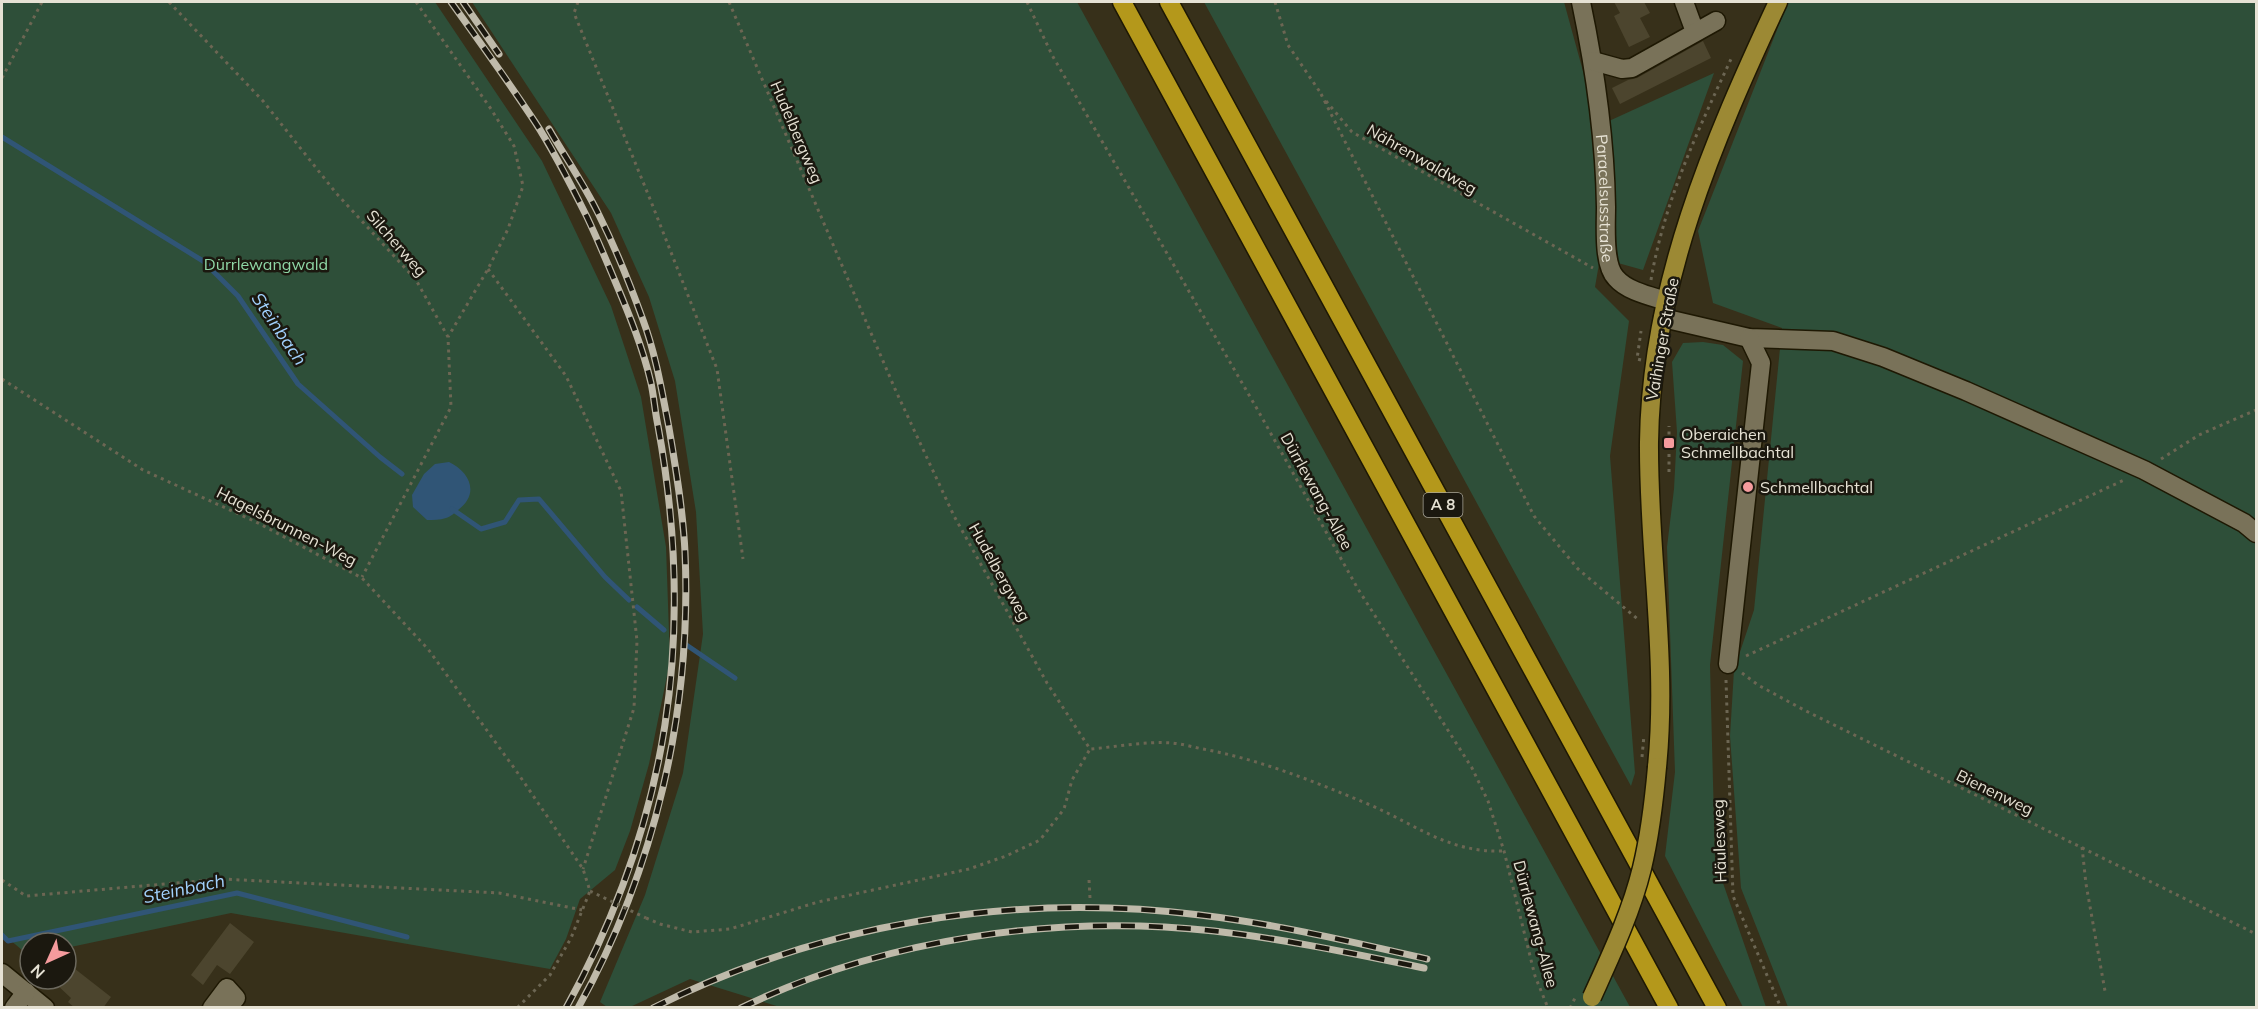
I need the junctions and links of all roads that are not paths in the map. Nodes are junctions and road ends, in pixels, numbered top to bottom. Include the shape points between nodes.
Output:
1 (1122, 2) edge
2 (1169, 2) edge
3 (1581, 2) edge
4 (1684, 2) edge
5 (1778, 2) edge
6 (1716, 21) dead end
7 (1695, 32) junction
8 (1593, 62) junction
9 (1665, 309) junction
10 (1749, 338) junction
11 (2256, 533) edge
12 (1728, 663) road end
13 (2, 973) edge
14 (26, 992) junction
15 (1590, 1002) edge
16 (14, 1008) edge
17 (45, 1008) edge
18 (1669, 1008) edge
19 (1717, 1008) edge

1 - 18 highway, A 8
2 - 19 highway, A 8
3 - 8 street, Paracelsusstraße
4 - 7 street
5 - 9 main road, Vaihinger Straße via 1716,140 1684,230
6 - 7 street
7 - 8 street via 1632,68
8 - 9 street, Paracelsusstraße via 1606,165 1608,260 1615,278
9 - 10 street, Paracelsusstraße
9 - 15 main road, Vaihinger Straße, bridge via 1653,371 1649,444 1661,687 1650,767 1651,825 1639,879 1617,944
10 - 11 street, Paracelsusstraße via 1833,341 1882,357 2144,470
10 - 12 street via 1761,363
13 - 14 street
14 - 16 street
14 - 17 street

